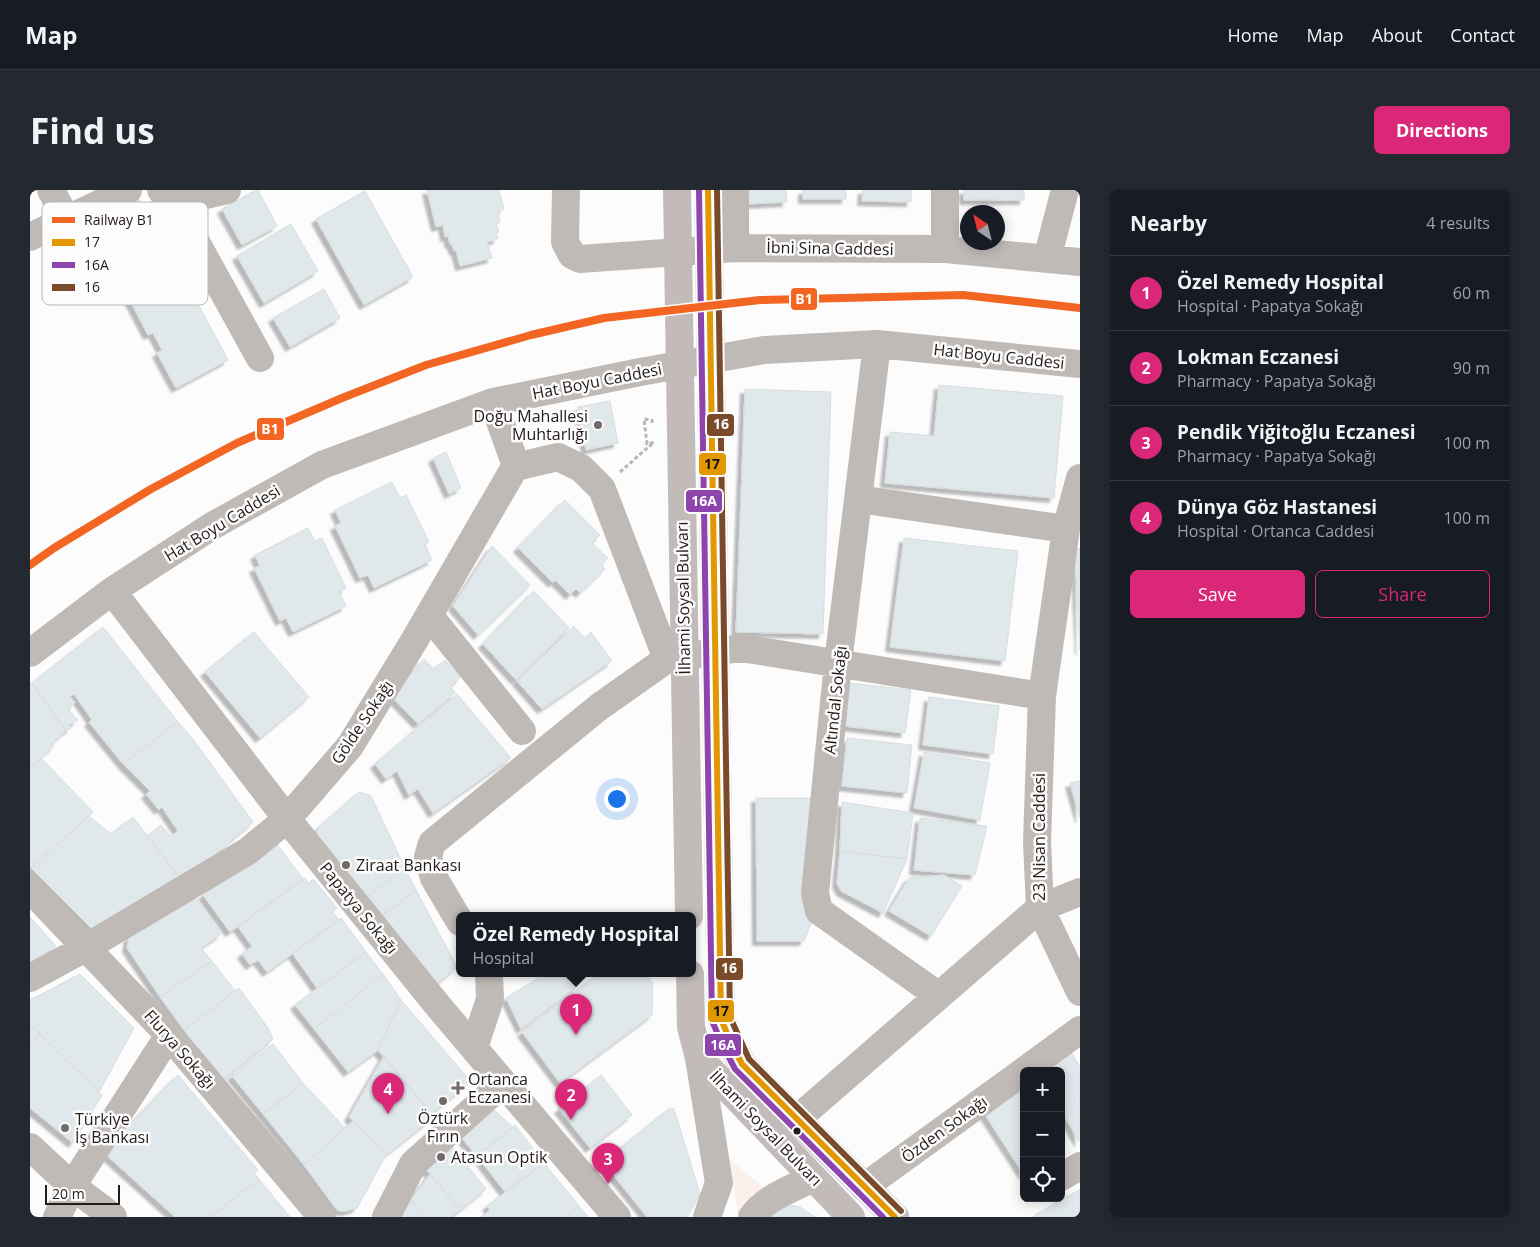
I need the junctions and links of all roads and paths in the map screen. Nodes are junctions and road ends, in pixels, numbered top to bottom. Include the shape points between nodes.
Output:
1 (51, 190) edge
2 (128, 190) edge
3 (227, 190) edge
4 (566, 190) edge
5 (676, 190) edge
6 (708, 190) edge
7 (735, 190) edge
8 (945, 190) edge
9 (1065, 190) edge
10 (167, 198) edge
11 (57, 202) edge
12 (102, 202) edge
13 (42, 230) edge
14 (30, 236) edge
15 (735, 248) junction
16 (945, 250) junction
17 (1047, 259) junction
18 (1080, 262) edge
19 (208, 264) edge
20 (877, 344) junction
21 (260, 358) dead end
22 (1080, 364) edge
23 (491, 402) junction
24 (652, 428) dead end
25 (653, 435) dead end
26 (653, 442) junction
27 (515, 467) junction
28 (1080, 478) edge
29 (602, 489) junction
30 (858, 499) junction
31 (1066, 528) junction
32 (112, 591) junction
33 (429, 615) junction
34 (30, 653) edge
35 (676, 663) junction
36 (838, 663) junction
37 (1042, 696) junction
38 (522, 731) dead end
39 (287, 819) junction
40 (30, 889) edge
41 (1080, 892) edge
42 (1040, 908) junction
43 (689, 912) edge
44 (456, 915) edge
45 (87, 947) junction
46 (489, 977) edge
47 (690, 977) edge
48 (30, 978) edge
49 (1080, 992) edge
50 (939, 996) junction
51 (1080, 1030) edge
52 (169, 1035) junction
53 (474, 1048) junction
54 (699, 1058) junction
55 (1029, 1067) edge
56 (1020, 1074) edge
57 (503, 1083) junction
58 (797, 1119) junction
59 (30, 1147) edge
60 (1080, 1166) edge
61 (1065, 1175) edge
62 (811, 1179) dead end
63 (72, 1186) junction
64 (864, 1187) junction
65 (57, 1217) edge
66 (113, 1217) edge
67 (322, 1217) edge
68 (386, 1217) edge
69 (617, 1217) edge
70 (707, 1217) edge
71 (752, 1217) edge
72 (851, 1217) edge
73 (895, 1217) edge

1 - 11 street
2 - 12 street
3 - 10 street via 202,196
4 - 15 street, İbni Sina Caddesi via 566,242 572,255 580,259
5 - 35 main road, İlhami Soysal Bulvarı
6 - 58 main road, İlhami Soysal Bulvarı via 721,1019 742,1064
7 - 15 street
8 - 16 street
9 - 17 street
13 - 14 street
15 - 16 street, İbni Sina Caddesi
16 - 17 street, İbni Sina Caddesi
17 - 18 street, İbni Sina Caddesi
19 - 21 street
20 - 22 street, Hat Boyu Caddesi
20 - 23 street, Hat Boyu Caddesi via 764,350
20 - 30 street, Altındal Sokağı
23 - 27 street via 510,462
23 - 32 street, Hat Boyu Caddesi via 322,465 212,526
24 - 26 path via 652,420 644,420 647,444
25 - 26 path
26 - 29 path
27 - 29 street via 558,457 581,468
27 - 33 street, Gölde Sokağı
28 - 31 street, 23 Nisan Caddesi
29 - 35 street
30 - 31 street
30 - 36 street, Altındal Sokağı
31 - 37 street, 23 Nisan Caddesi
32 - 34 street, Hat Boyu Caddesi
32 - 39 street, Papatya Sokağı
33 - 38 street
33 - 39 street, Gölde Sokağı via 350,746
35 - 36 street via 740,648
35 - 43 main road, İlhami Soysal Bulvarı
35 - 44 street via 599,706 432,843 428,857 434,878
36 - 37 street
36 - 50 street, Altındal Sokağı via 815,894 819,911
37 - 42 street, 23 Nisan Caddesi via 1037,842
39 - 45 street, Gölde Sokağı via 248,852
39 - 53 street, Papatya Sokağı
40 - 45 street, Flurya Sokağı
41 - 42 street
42 - 49 street
42 - 50 street, 23 Nisan Caddesi
45 - 48 street, Gölde Sokağı
45 - 52 street, Flurya Sokağı
46 - 53 street via 490,999
47 - 54 main road, İlhami Soysal Bulvarı via 691,1027
50 - 58 street, 23 Nisan Caddesi
51 - 55 street, Özden Sokağı
52 - 63 street
52 - 67 street, Flurya Sokağı
53 - 57 street, Papatya Sokağı
54 - 70 street via 718,1183
54 - 72 main road, İlhami Soysal Bulvarı
56 - 64 street, Özden Sokağı
57 - 68 street via 413,1164
57 - 69 street, Papatya Sokağı
58 - 64 main road, İlhami Soysal Bulvarı
59 - 63 street
60 - 61 street
62 - 71 street via 776,1196
63 - 65 street
63 - 66 street
64 - 73 main road, İlhami Soysal Bulvarı

